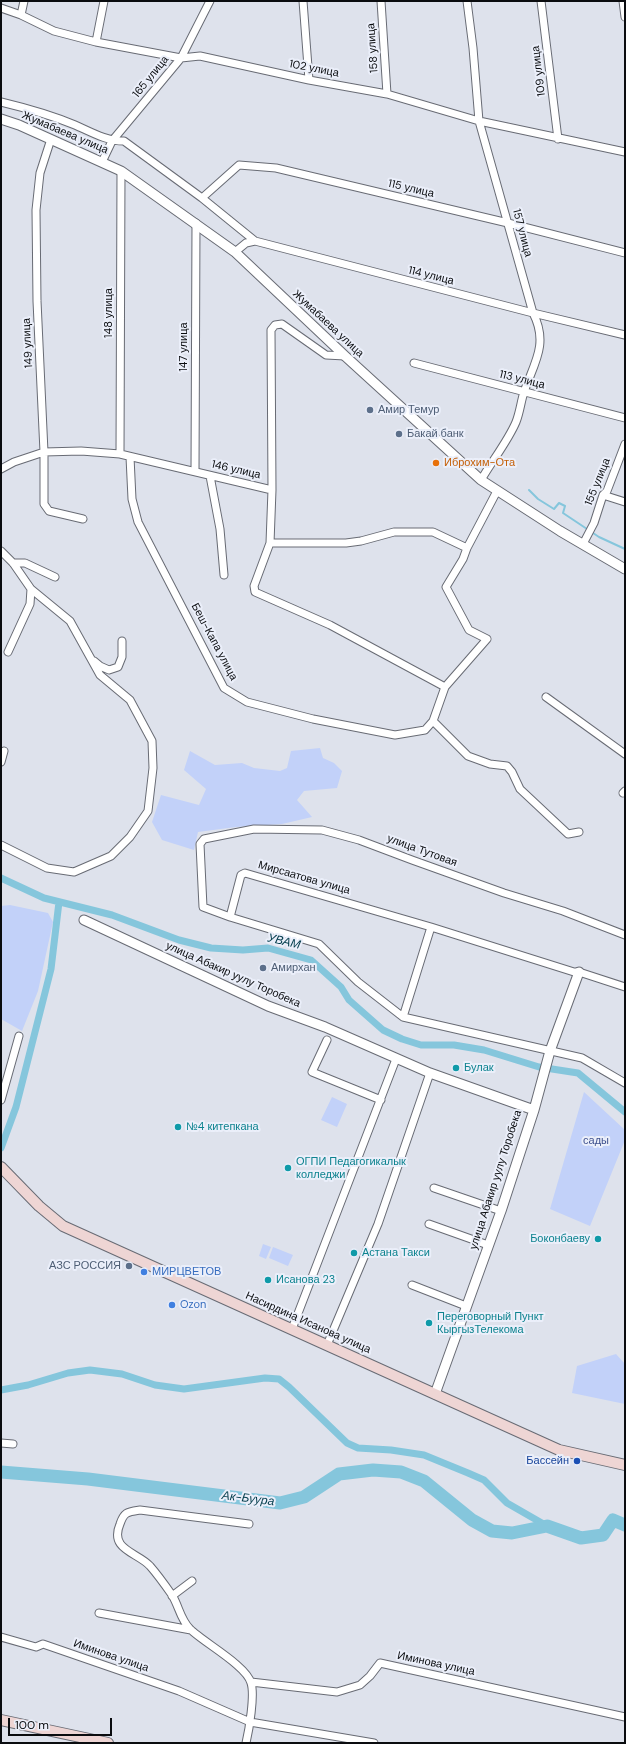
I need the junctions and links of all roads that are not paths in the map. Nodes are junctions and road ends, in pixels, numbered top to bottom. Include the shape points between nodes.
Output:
1 (24, 1) edge
2 (104, 1) edge
3 (210, 1) edge
4 (303, 1) edge
5 (381, 1) edge
6 (467, 1) edge
7 (541, 1) edge
8 (623, 1) edge
9 (1, 8) edge
10 (20, 15) junction
11 (625, 18) edge
12 (96, 42) junction
13 (180, 58) junction
14 (309, 80) junction
15 (387, 94) junction
16 (1, 102) edge
17 (1, 119) edge
18 (478, 121) junction
19 (558, 138) junction
20 (51, 139) junction
21 (112, 141) junction
22 (625, 152) edge
23 (102, 162) junction
24 (121, 171) junction
25 (202, 198) junction
26 (196, 223) junction
27 (508, 223) junction
28 (255, 242) junction
29 (235, 252) junction
30 (625, 253) edge
31 (533, 313) junction
32 (625, 335) edge
33 (345, 356) junction
34 (414, 363) dead end
35 (524, 392) junction
36 (625, 418) edge
37 (625, 444) edge
38 (44, 452) junction
39 (120, 454) junction
40 (130, 457) junction
41 (1, 469) edge
42 (195, 471) junction
43 (210, 476) junction
44 (481, 480) junction
45 (272, 490) junction
46 (497, 491) junction
47 (603, 495) junction
48 (625, 502) edge
49 (83, 519) dead end
50 (270, 543) junction
51 (583, 544) junction
52 (467, 548) junction
53 (1, 550) edge
54 (13, 563) junction
55 (625, 569) edge
56 (224, 575) dead end
57 (55, 577) dead end
58 (30, 589) junction
59 (122, 641) dead end
60 (8, 652) dead end
61 (88, 655) junction
62 (445, 687) junction
63 (546, 697) dead end
64 (433, 721) junction
65 (4, 751) dead end
66 (625, 754) edge
67 (1, 762) edge
68 (579, 832) dead end
69 (1, 845) edge
70 (230, 917) junction
71 (84, 920) dead end
72 (431, 927) junction
73 (625, 935) edge
74 (579, 972) junction
75 (625, 987) edge
76 (403, 1017) junction
77 (18, 1036) dead end
78 (327, 1040) dead end
79 (550, 1054) junction
80 (396, 1058) junction
81 (430, 1074) junction
82 (625, 1082) edge
83 (1, 1100) edge
84 (381, 1100) junction
85 (534, 1110) junction
86 (1, 1167) edge
87 (434, 1188) dead end
88 (501, 1211) junction
89 (429, 1224) dead end
90 (488, 1245) junction
91 (412, 1285) dead end
92 (466, 1306) junction
93 (292, 1329) junction
94 (327, 1345) junction
95 (435, 1394) junction
96 (1, 1443) edge
97 (13, 1444) dead end
98 (625, 1465) edge
99 (249, 1524) dead end
100 (192, 1580) dead end
101 (172, 1596) junction
102 (99, 1613) dead end
103 (191, 1630) junction
104 (1, 1637) edge
105 (251, 1682) junction
106 (625, 1717) edge
107 (1, 1720) edge
108 (250, 1722) junction
109 (108, 1743) edge
110 (246, 1743) edge
111 (374, 1743) edge

1 - 10 street
2 - 12 street
3 - 13 street, 165 улица
4 - 14 street
5 - 15 street, 158 улица
6 - 18 street, 157 улица
7 - 19 street, 109 улица
8 - 11 street
9 - 10 street, 102 улица
10 - 12 street, 102 улица via 54,31
12 - 13 street, 102 улица
13 - 14 street, 102 улица via 200,56
13 - 21 street, 165 улица
14 - 15 street, 102 улица
15 - 18 street, 102 улица
16 - 21 street via 35,111
17 - 20 street, Жумабаева улица
18 - 19 street, 102 улица
18 - 27 street, 157 улица
19 - 22 street, 102 улица
20 - 23 street, Жумабаева улица
20 - 38 street, 149 улица via 40,173 36,210 37,301
21 - 23 street, 165 улица
21 - 25 street via 124,142
23 - 24 street, Жумабаева улица
24 - 26 street, Жумабаева улица
24 - 39 street, 148 улица
25 - 27 street, 115 улица via 238,165 252,165 276,168
25 - 28 street
26 - 29 street, Жумабаева улица
26 - 42 street, 147 улица
27 - 30 street, 115 улица
27 - 31 street, 157 улица
28 - 29 street via 246,244
28 - 31 street, 114 улица
29 - 33 street, Жумабаева улица
31 - 32 street, 114 улица
31 - 35 street, 157 улица via 539,325 540,343 536,364
33 - 44 street, Жумабаева улица
33 - 45 street, 146 улица via 326,356 282,324 271,330
34 - 35 street, 113 улица
35 - 36 street, 113 улица
35 - 44 street, 157 улица via 516,422
37 - 47 street, 155 улица via 607,491
38 - 39 street, 146 улица
38 - 41 street, 146 улица
38 - 49 street, 149 улица via 44,504 49,511
39 - 40 street, 146 улица
40 - 42 street, 146 улица
40 - 64 street, Беш-Капа улица via 132,499 138,522 224,688 247,702 313,719 395,735 426,730
42 - 43 street, 146 улица
43 - 45 street, 146 улица
43 - 56 street via 220,529
44 - 46 street, Жумабаева улица
45 - 50 street
46 - 51 street, Жумабаева улица
46 - 52 street
47 - 48 street
47 - 51 street, 155 улица
50 - 52 street via 346,543 394,532 433,532
50 - 62 street via 254,586 255,592 330,625
51 - 55 street, Жумабаева улица
52 - 62 street via 446,587 470,630 487,639
53 - 54 street
54 - 57 street via 25,563
54 - 58 street
58 - 60 street via 30,604
58 - 61 street via 70,621
59 - 61 street via 122,657 118,668 110,670 100,666
61 - 69 street via 100,675 130,700 152,741 153,768 148,811 130,837 111,856 74,872 47,868
62 - 64 street
63 - 66 street
64 - 68 street via 468,756 490,764 506,766 512,772 520,789 541,810 568,834
65 - 67 street
70 - 72 street, Мирсаатова улица via 241,875 245,873
70 - 73 street, улица Тутовая via 203,907 200,844 204,839 254,829 322,830 359,840
70 - 76 street via 319,944 358,982
71 - 80 street, улица Абакир уулу Торобека via 268,1006
72 - 74 street, Мирсаатова улица
72 - 76 street
74 - 75 street, Мирсаатова улица
74 - 79 street
76 - 79 street
77 - 83 street
78 - 84 street via 312,1072
79 - 82 street via 582,1058
79 - 85 street
80 - 81 street, улица Абакир уулу Торобека
80 - 84 street
81 - 85 street, улица Абакир уулу Торобека
81 - 94 street via 378,1224
84 - 93 street
85 - 88 street, улица Абакир уулу Торобека
86 - 93 main road, Насирдина Исанова улица via 39,1206 63,1226
87 - 88 street
88 - 90 street, улица Абакир уулу Торобека
89 - 90 street
90 - 92 street, улица Абакир уулу Торобека
91 - 92 street
92 - 95 street, улица Абакир уулу Торобека
93 - 94 main road, Насирдина Исанова улица
94 - 95 main road, Насирдина Исанова улица
95 - 98 main road, Насирдина Исанова улица via 559,1450
96 - 97 street
99 - 101 street via 140,1510 123,1516 117,1537 123,1548 149,1565
100 - 101 street
101 - 103 street via 181,1618
102 - 103 street
103 - 105 street via 242,1669
104 - 108 street, Иминова улица via 36,1647 43,1644 179,1691
105 - 106 street, Иминова улица via 337,1692 360,1685 380,1663
105 - 108 street
107 - 109 main road
108 - 110 street
108 - 111 street, Иминова улица

